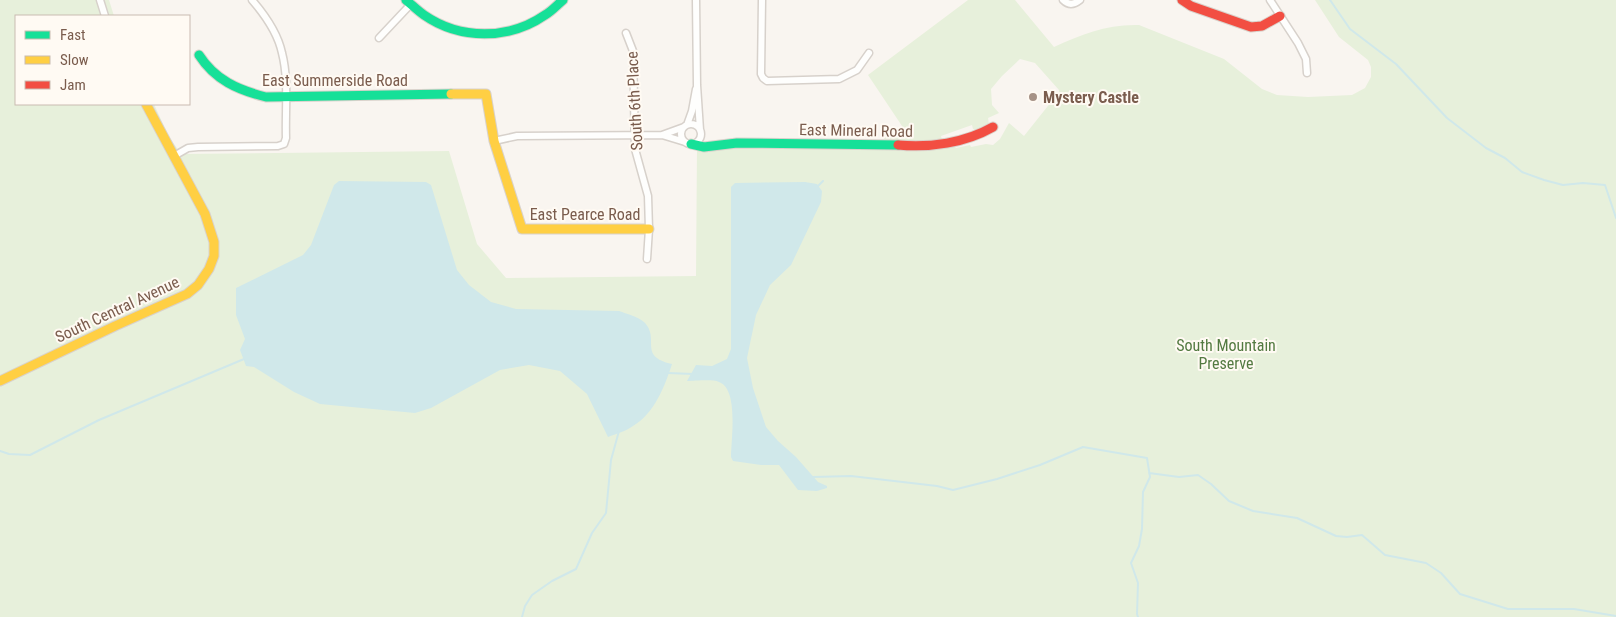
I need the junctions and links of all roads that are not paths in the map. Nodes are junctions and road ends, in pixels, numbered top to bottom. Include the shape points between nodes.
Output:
1 (100, 0) edge
2 (252, 0) edge
3 (563, 0) edge
4 (696, 0) edge
5 (762, 0) edge
6 (1063, 0) edge
7 (1080, 0) edge
8 (1182, 0) edge
9 (1270, 0) edge
10 (408, 2) edge
11 (105, 15) edge
12 (1280, 16) junction
13 (626, 33) dead end
14 (379, 38) dead end
15 (869, 53) dead end
16 (198, 55) dead end
17 (1307, 73) dead end
18 (697, 85) junction
19 (285, 98) junction
20 (147, 105) edge
21 (685, 126) junction
22 (993, 127) dead end
23 (701, 134) junction
24 (634, 135) junction
25 (662, 135) junction
26 (494, 141) junction
27 (688, 143) junction
28 (715, 145) junction
29 (174, 156) junction
30 (649, 229) junction
31 (646, 259) dead end
32 (0, 381) edge

1 - 11 street
2 - 19 street via 279,41
3 - 10 street via 548,14 525,27 500,34 480,35 462,32 426,18
4 - 18 street
5 - 15 street via 761,74 767,81 839,79 857,70
6 - 7 street via 1070,4
8 - 12 street via 1251,27 1262,26
9 - 12 street
10 - 14 street
12 - 17 street via 1306,59
13 - 24 street, South 6th Place via 633,51
16 - 19 street, East Summerside Road via 204,66 226,84 249,94
18 - 21 street via 692,111
18 - 23 street
19 - 26 street, East Summerside Road via 486,94
19 - 29 street via 284,144 188,148
20 - 29 street, South Central Avenue
21 - 23 street via 694,124
21 - 25 street, East Mineral Road
21 - 27 street via 681,135
22 - 28 street, East Mineral Road via 979,135 918,147 885,144
23 - 27 street via 697,142
23 - 28 street
24 - 25 street, East Mineral Road
24 - 26 street, East Mineral Road via 517,136
24 - 30 street, South 6th Place via 648,196
25 - 27 street, East Mineral Road
26 - 30 street, East Pearce Road via 522,229
27 - 28 street, East Mineral Road via 704,147
29 - 32 street, South Central Avenue via 213,235 214,256 204,277 181,298
30 - 31 street, South 6th Place

